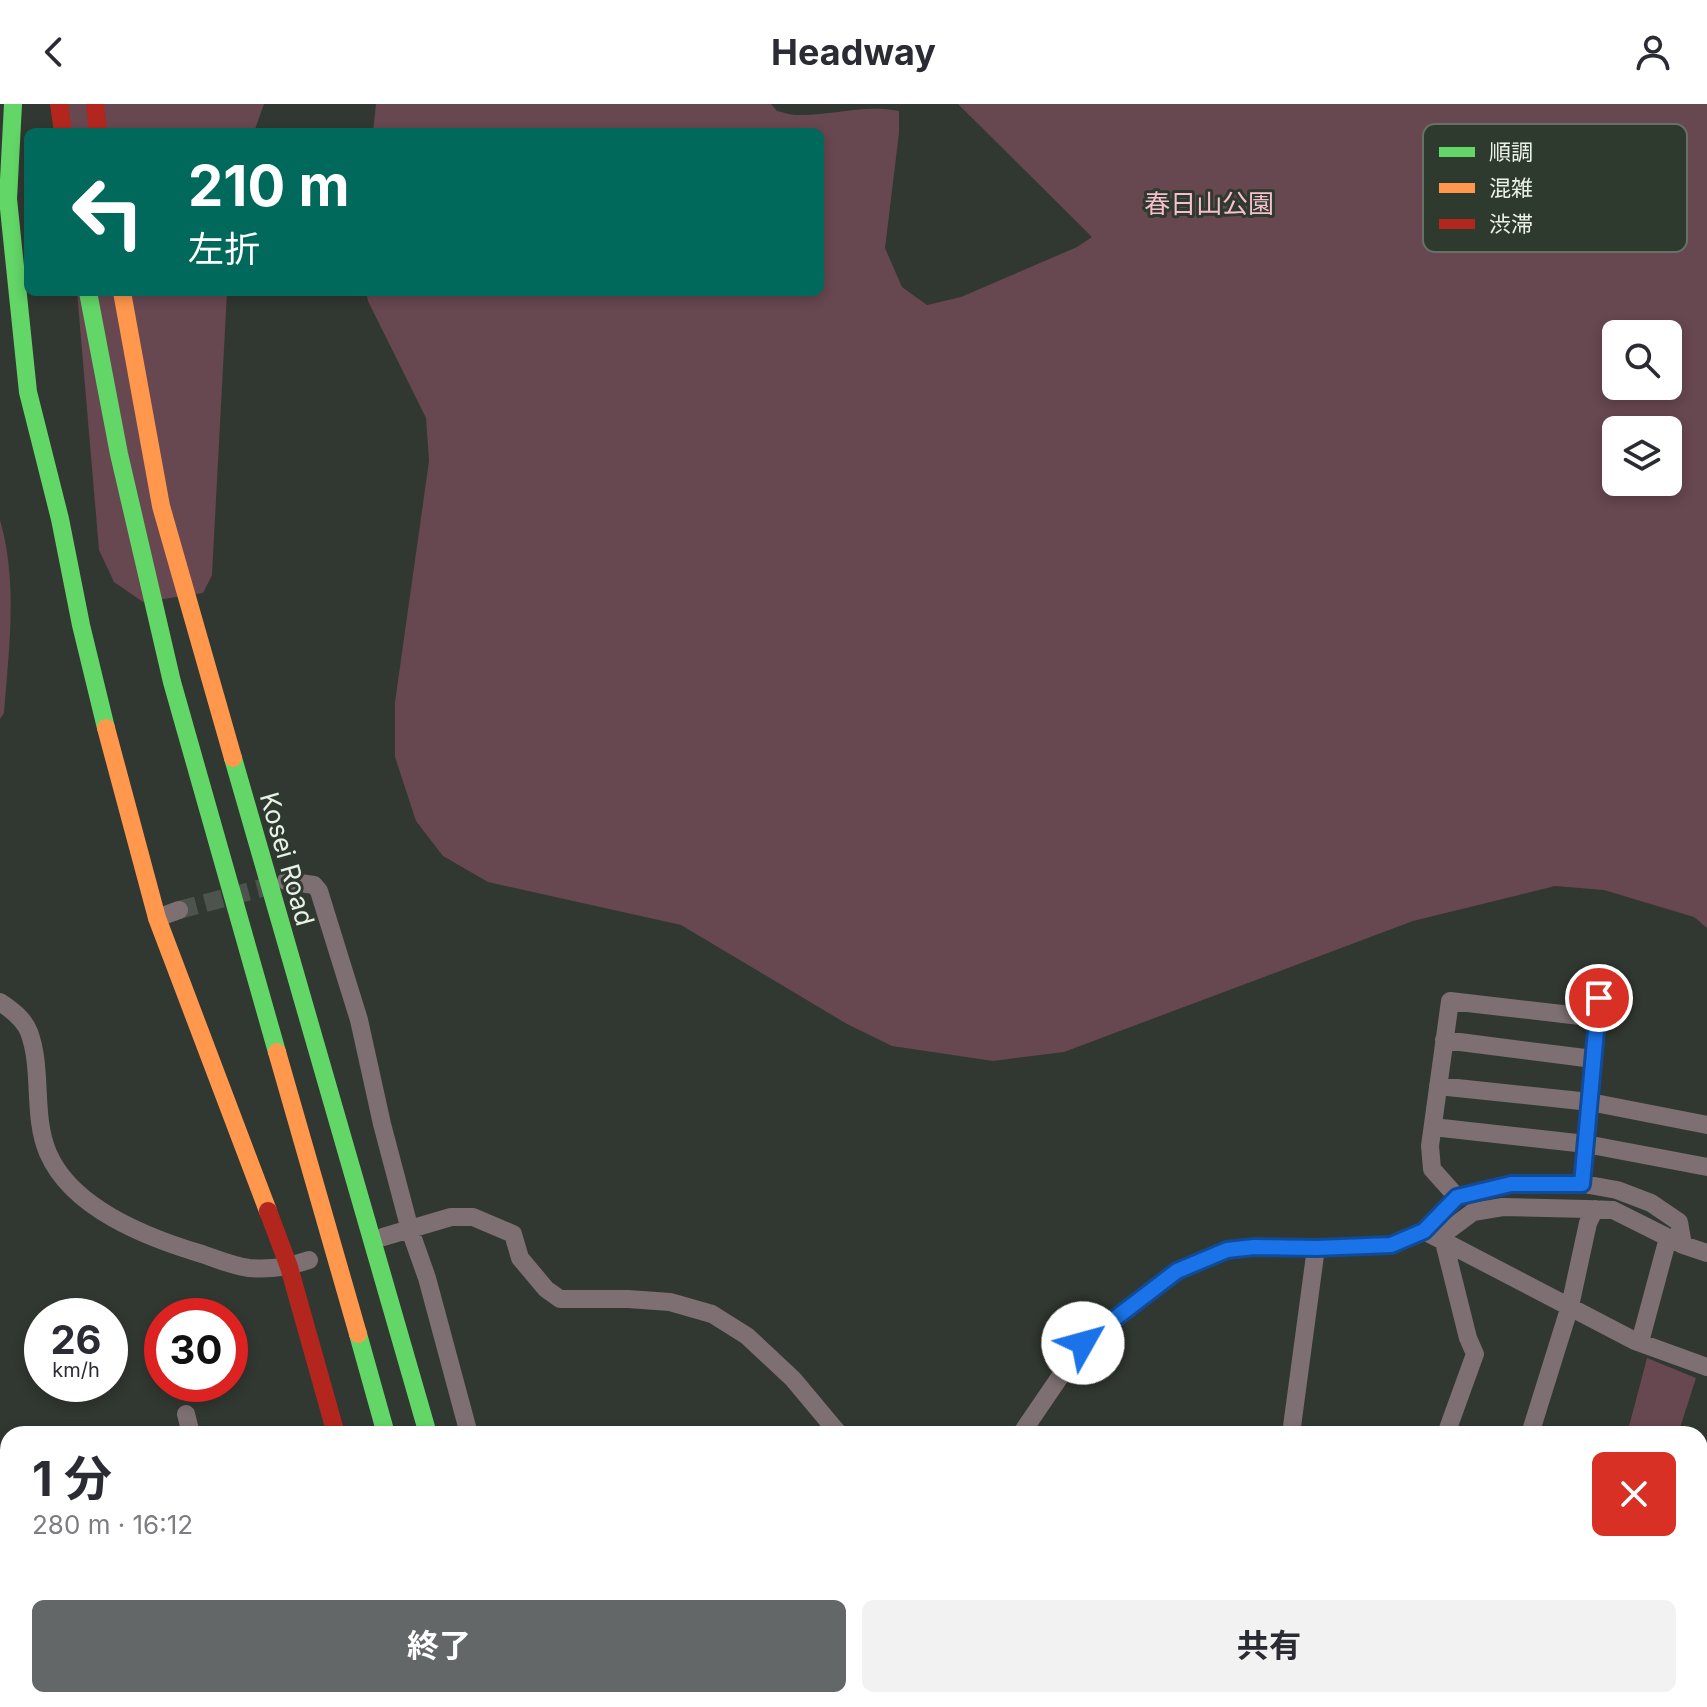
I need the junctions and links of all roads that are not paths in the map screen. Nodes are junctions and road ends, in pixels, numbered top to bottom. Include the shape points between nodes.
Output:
1 (13, 104) edge
2 (59, 104) edge
3 (95, 104) edge
4 (62, 128) edge
5 (98, 128) edge
6 (89, 296) edge
7 (123, 296) edge
8 (286, 881) tunnel mouth
9 (179, 910) tunnel mouth
10 (157, 918) junction
11 (1601, 978) dead end
12 (0, 1002) edge
13 (1597, 1018) junction
14 (1444, 1040) junction
15 (1593, 1059) junction
16 (1438, 1086) junction
17 (1590, 1102) junction
18 (1707, 1125) edge
19 (1433, 1127) junction
20 (1586, 1144) junction
21 (1707, 1167) edge
22 (1582, 1184) junction
23 (1457, 1197) junction
24 (1595, 1209) junction
25 (410, 1230) junction
26 (383, 1237) dead end
27 (1435, 1237) junction
28 (1676, 1241) junction
29 (1316, 1248) junction
30 (1707, 1253) edge
31 (309, 1260) dead end
32 (289, 1267) junction
33 (1570, 1306) junction
34 (1640, 1342) junction
35 (1707, 1367) edge
36 (186, 1414) dead end
37 (189, 1426) edge
38 (334, 1426) edge
39 (384, 1426) edge
40 (426, 1426) edge
41 (467, 1426) edge
42 (832, 1426) edge
43 (1026, 1426) edge
44 (1292, 1426) edge
45 (1449, 1426) edge
46 (1532, 1426) edge

1 - 10 main road via 8,199 28,392 113,759
2 - 4 main road
3 - 5 main road
6 - 39 main road via 172,682
7 - 40 main road, Kosei Road via 161,506
8 - 25 street via 314,885 319,891 359,1020
9 - 10 street
10 - 32 main road
11 - 13 street
12 - 32 street via 29,1032 47,1151 73,1188 145,1235 247,1268
13 - 14 street via 1450,1001
13 - 15 street
14 - 15 street
14 - 16 street
15 - 17 street
16 - 17 street
16 - 19 street
17 - 18 street
17 - 20 street
19 - 20 street
19 - 23 street via 1432,1169
20 - 21 street
20 - 22 street
22 - 23 street via 1511,1184
22 - 28 street via 1651,1203 1679,1222
23 - 27 street
24 - 27 street via 1503,1207 1473,1212
24 - 28 street via 1613,1210
24 - 33 street
25 - 26 street
25 - 41 street
25 - 42 street via 451,1217 473,1217 513,1234 520,1258 560,1299 670,1302 712,1314 747,1336
27 - 29 street
27 - 33 street
27 - 45 street via 1475,1354
28 - 30 street
28 - 34 street
29 - 43 street via 1227,1250 1177,1271 1083,1343
29 - 44 street
31 - 32 street
32 - 38 main road
33 - 34 street
33 - 46 street
34 - 35 street
36 - 37 street

